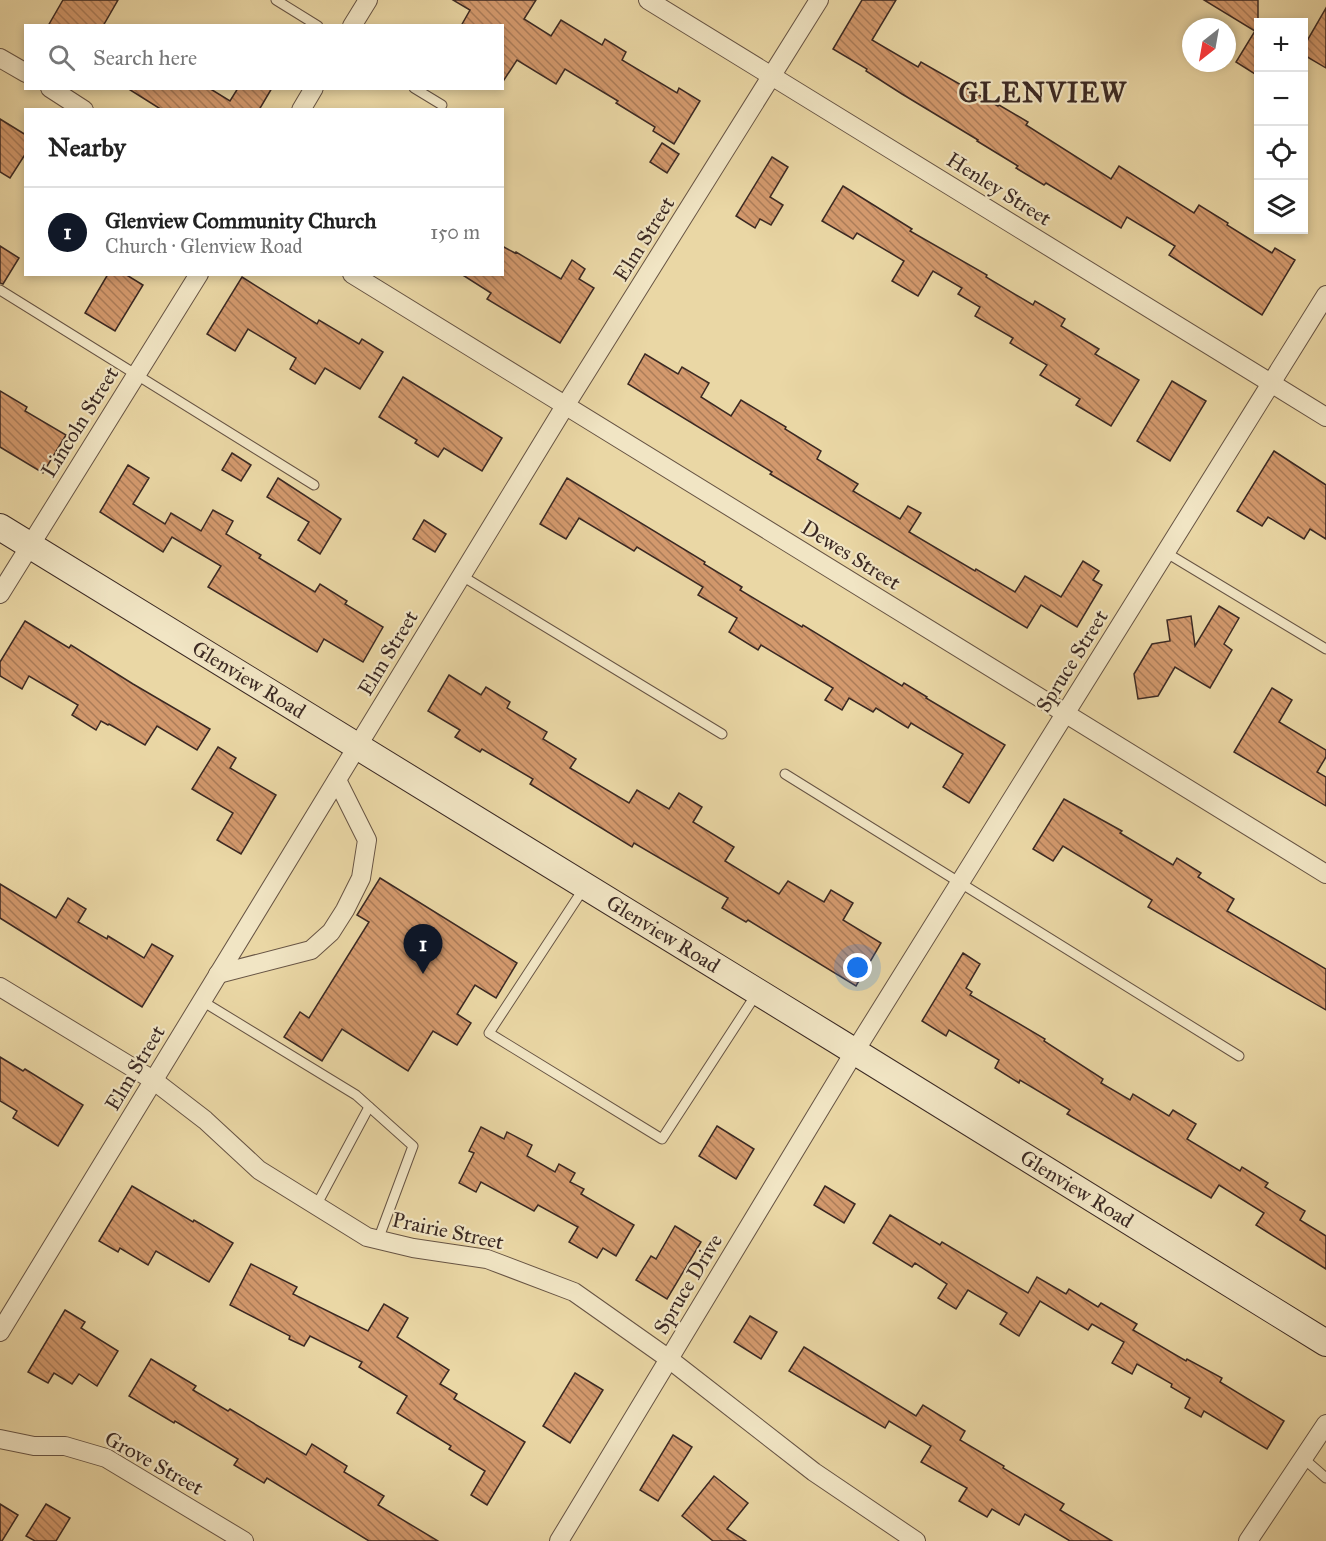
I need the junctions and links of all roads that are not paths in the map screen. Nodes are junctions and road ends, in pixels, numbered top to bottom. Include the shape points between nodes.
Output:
1 (276, 0) edge
2 (368, 0) edge
3 (648, 0) edge
4 (819, 0) edge
5 (315, 24) edge
6 (353, 24) edge
7 (0, 58) edge
8 (24, 73) edge
9 (772, 76) junction
10 (53, 90) edge
11 (313, 90) edge
12 (417, 90) edge
13 (442, 105) dead end
14 (81, 108) edge
15 (302, 108) edge
16 (198, 276) edge
17 (355, 276) edge
18 (0, 290) edge
19 (1326, 295) edge
20 (136, 375) junction
21 (1270, 383) junction
22 (566, 406) junction
23 (1326, 417) edge
24 (314, 485) dead end
25 (0, 527) edge
26 (30, 546) junction
27 (1166, 552) junction
28 (462, 576) junction
29 (0, 594) edge
30 (1326, 649) edge
31 (1066, 714) junction
32 (722, 734) dead end
33 (357, 747) junction
34 (785, 774) dead end
35 (337, 780) junction
36 (1326, 874) edge
37 (960, 883) junction
38 (585, 886) junction
39 (218, 974) junction
40 (0, 987) edge
41 (758, 992) junction
42 (202, 1001) junction
43 (855, 1051) junction
44 (1239, 1056) dead end
45 (153, 1080) junction
46 (369, 1107) junction
47 (316, 1206) junction
48 (378, 1240) junction
49 (0, 1332) edge
50 (1326, 1343) edge
51 (669, 1359) junction
52 (1326, 1424) edge
53 (0, 1439) edge
54 (1303, 1458) junction
55 (1326, 1478) edge
56 (244, 1541) edge
57 (559, 1541) edge
58 (915, 1541) edge
59 (1248, 1541) edge

1 - 5 lane
2 - 6 street
3 - 9 street, Henley Street
4 - 9 street, Elm Street
7 - 8 street
9 - 21 street, Henley Street
9 - 22 street, Elm Street
10 - 14 street
11 - 15 street
12 - 13 lane
16 - 20 street, Lincoln Street
17 - 22 street, Dewes Street
18 - 20 lane
19 - 21 street, Spruce Street
20 - 24 lane
20 - 26 street, Lincoln Street
21 - 23 street, Henley Street
21 - 27 street, Spruce Street
22 - 28 street, Elm Street
22 - 31 street, Dewes Street
25 - 26 main road, Glenview Road
26 - 29 street, Lincoln Street
26 - 33 main road, Glenview Road
27 - 30 lane
27 - 31 street, Spruce Street
28 - 32 lane
28 - 33 street, Elm Street
31 - 36 street, Dewes Street
31 - 37 street, Spruce Street
33 - 35 street, Elm Street
33 - 38 main road, Glenview Road
34 - 37 lane
35 - 39 street, Elm Street
35 - 39 street via 367,840 361,878 345,910 331,932 311,950
37 - 43 street, Spruce Street
37 - 44 lane
38 - 41 main road, Glenview Road
38 - 41 lane via 489,1033 662,1139
39 - 42 street, Elm Street
40 - 45 street, Prairie Street
41 - 43 main road, Glenview Road
42 - 45 street, Elm Street
42 - 46 lane via 356,1095
43 - 50 main road, Glenview Road
43 - 51 street, Spruce Drive
45 - 47 street, Prairie Street via 205,1120 259,1170
45 - 49 street, Elm Street
46 - 47 lane
46 - 48 lane via 413,1146
47 - 48 street, Prairie Street
48 - 51 street, Prairie Street via 487,1259 574,1292
51 - 57 street, Spruce Drive
51 - 58 street, Prairie Street via 814,1472
52 - 54 street
53 - 56 street, Grove Street via 34,1446 65,1446 106,1458
54 - 55 lane
54 - 59 street

